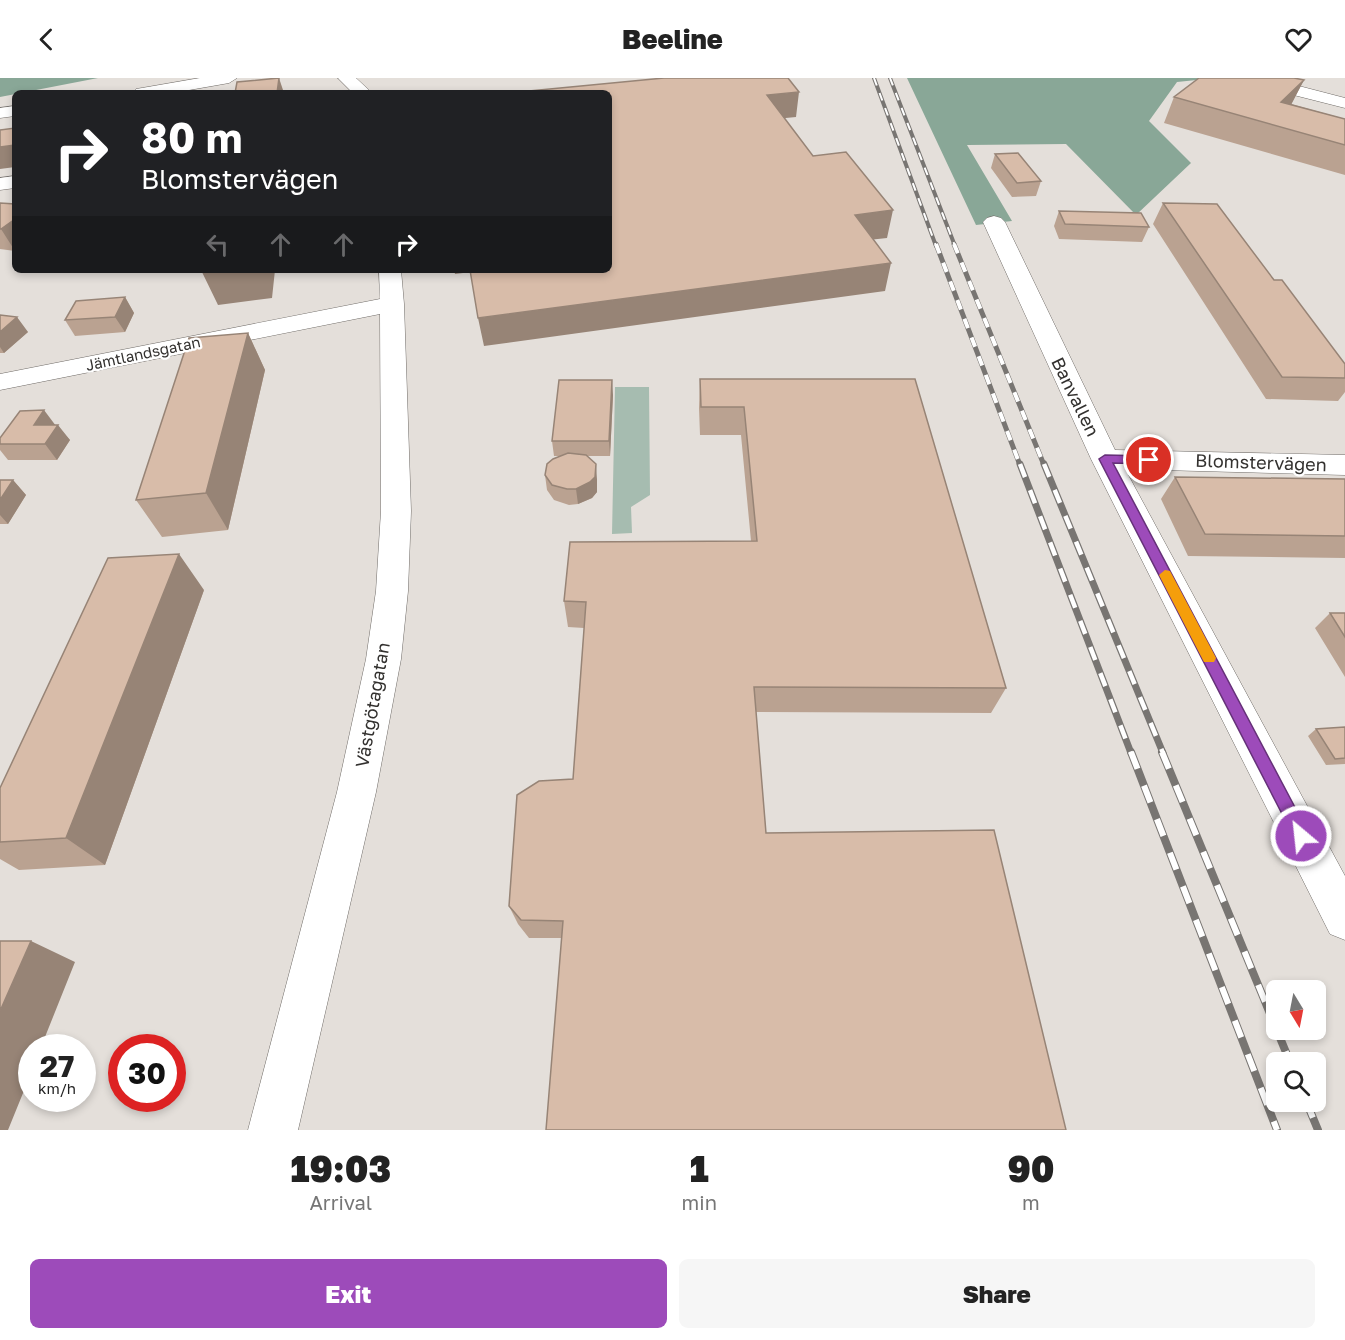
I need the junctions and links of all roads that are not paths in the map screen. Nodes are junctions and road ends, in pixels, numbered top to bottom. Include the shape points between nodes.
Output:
1 (225, 78) edge
2 (346, 78) edge
3 (1268, 83) edge
4 (159, 90) edge
5 (360, 90) edge
6 (1345, 103) edge
7 (994, 222) dead end
8 (391, 287) edge
9 (0, 382) edge
10 (1105, 459) junction
11 (1345, 465) edge
12 (1345, 920) edge
13 (273, 1130) edge

1 - 4 street
2 - 5 street
3 - 6 street
7 - 10 street, Banvallen
8 - 9 street, Jämtlandsgatan
8 - 13 street, Västgötagatan via 397,448 392,592 368,743
10 - 11 street, Blomstervägen
10 - 12 street, Banvallen

